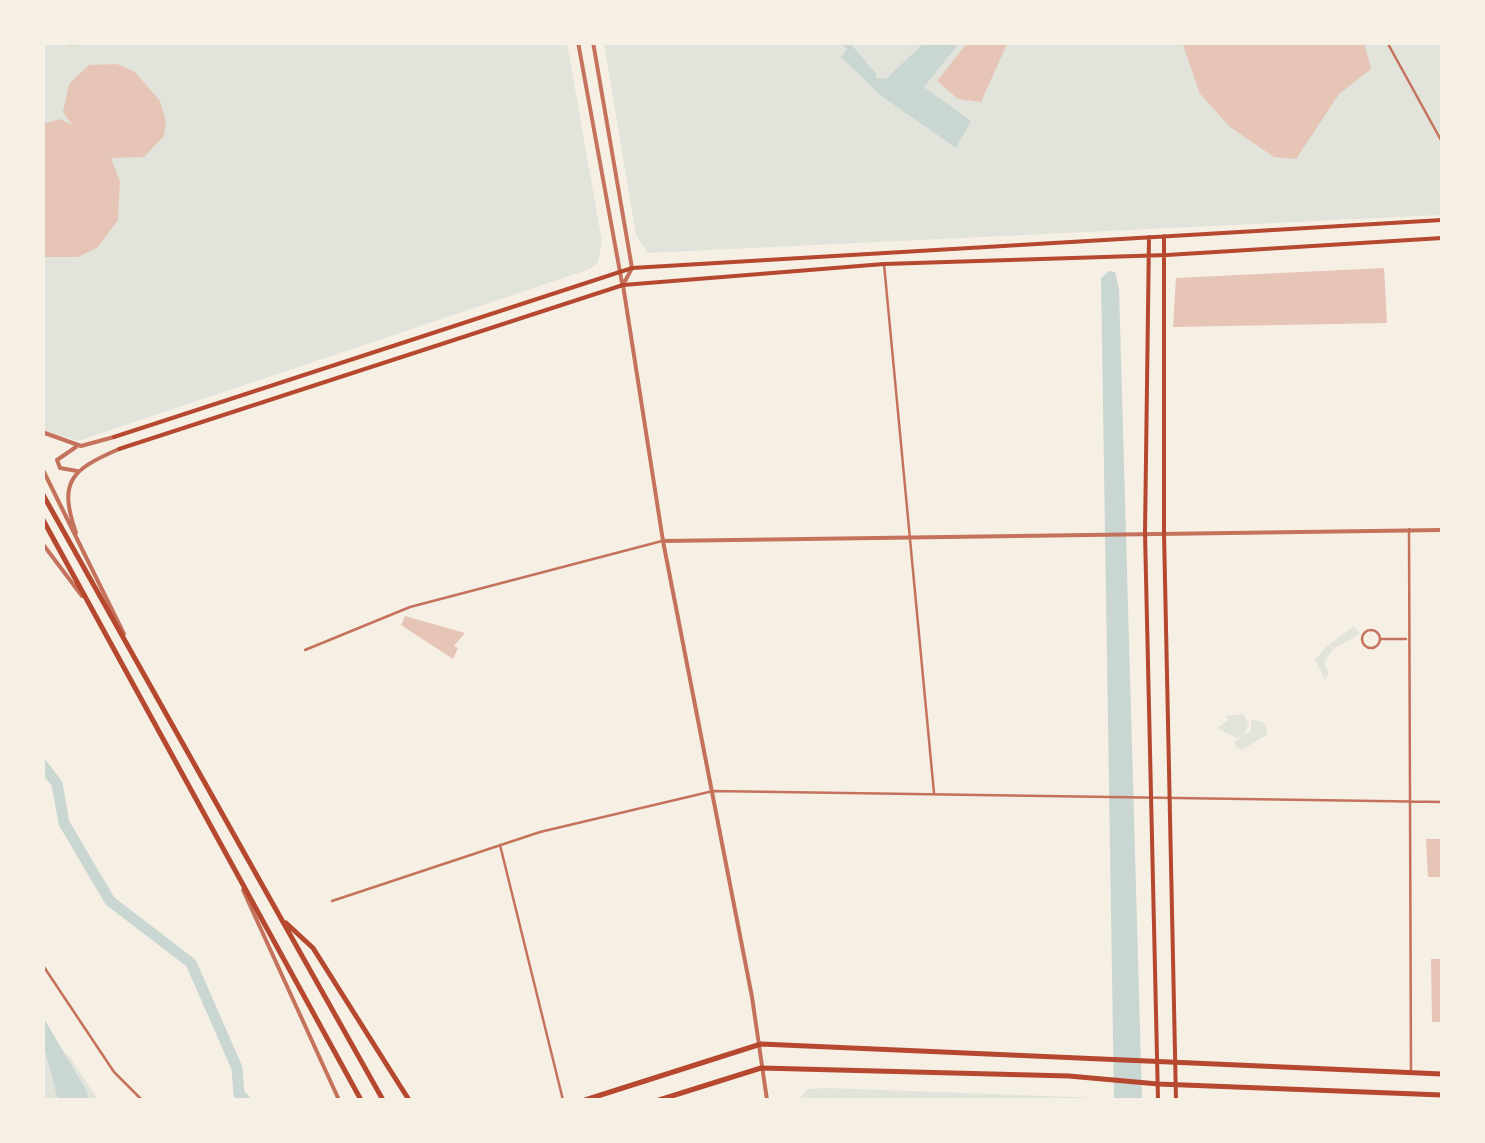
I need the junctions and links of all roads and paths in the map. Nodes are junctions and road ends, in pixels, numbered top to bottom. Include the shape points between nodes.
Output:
1 (578, 42) edge
2 (593, 42) edge
3 (1386, 42) edge
4 (1442, 142) edge
5 (1442, 220) edge
6 (1164, 236) junction
7 (1149, 237) junction
8 (1442, 238) edge
9 (1149, 255) junction
10 (1167, 255) junction
11 (884, 264) junction
12 (632, 268) junction
13 (617, 273) junction
14 (623, 285) junction
15 (42, 432) edge
16 (114, 437) joint
17 (81, 446) junction
18 (120, 449) joint
19 (42, 468) edge
20 (78, 470) junction
21 (42, 493) edge
22 (42, 518) edge
23 (1409, 529) junction
24 (1442, 530) edge
25 (1164, 533) junction
26 (912, 534) junction
27 (1146, 534) junction
28 (663, 541) junction
29 (42, 544) edge
30 (83, 552) junction
31 (82, 596) junction
32 (1408, 639) junction
33 (1380, 640) dead end
34 (130, 648) junction
35 (304, 650) dead end
36 (713, 791) junction
37 (934, 795) junction
38 (1149, 798) junction
39 (1168, 798) junction
40 (1412, 802) junction
41 (1442, 802) edge
42 (500, 845) junction
43 (242, 886) junction
44 (332, 900) dead end
45 (283, 920) junction
46 (42, 964) edge
47 (761, 1044) junction
48 (1157, 1060) junction
49 (1175, 1061) junction
50 (762, 1068) junction
51 (1411, 1073) junction
52 (1442, 1074) edge
53 (1158, 1084) junction
54 (1176, 1085) junction
55 (1442, 1095) edge
56 (142, 1100) edge
57 (339, 1100) edge
58 (361, 1100) edge
59 (382, 1100) edge
60 (409, 1100) edge
61 (563, 1100) edge
62 (585, 1100) edge
63 (660, 1100) edge
64 (768, 1100) edge
65 (1158, 1100) edge
66 (1176, 1100) edge

1 - 13 street
2 - 12 street
3 - 4 street
5 - 6 main road
6 - 7 main road
6 - 10 main road
7 - 9 main road
7 - 12 main road
8 - 10 main road
9 - 10 main road
9 - 11 main road
9 - 27 main road
10 - 25 main road
11 - 14 main road
11 - 26 street
12 - 13 main road
12 - 14 street
13 - 14 street
13 - 16 main road
14 - 18 main road
14 - 28 street
15 - 17 street
16 - 17 street
17 - 20 street via 57,460 60,468
18 - 20 street
19 - 30 street
20 - 30 street via 66,495
21 - 34 main road
22 - 31 main road
23 - 24 street
23 - 25 street
23 - 32 street
25 - 27 street
25 - 39 main road
26 - 27 street
26 - 28 street
26 - 37 street
27 - 38 main road
28 - 35 street via 410,608
28 - 36 street
29 - 31 street
30 - 34 street
31 - 43 main road
32 - 33 street
32 - 40 street
34 - 45 main road
36 - 37 street
36 - 42 street
36 - 47 street
37 - 38 street
38 - 39 street
38 - 48 main road
39 - 40 street
39 - 49 main road
40 - 41 street
40 - 51 street
42 - 44 street
42 - 61 street
43 - 57 street
43 - 58 main road
45 - 59 main road
45 - 60 main road via 313,948
46 - 56 street via 114,1072
47 - 48 main road
47 - 50 street
47 - 62 main road
48 - 49 main road
48 - 53 main road
49 - 51 main road
49 - 54 main road
50 - 53 main road
50 - 63 main road
50 - 64 street
51 - 52 main road
53 - 54 main road
53 - 65 main road
54 - 55 main road
54 - 66 main road

